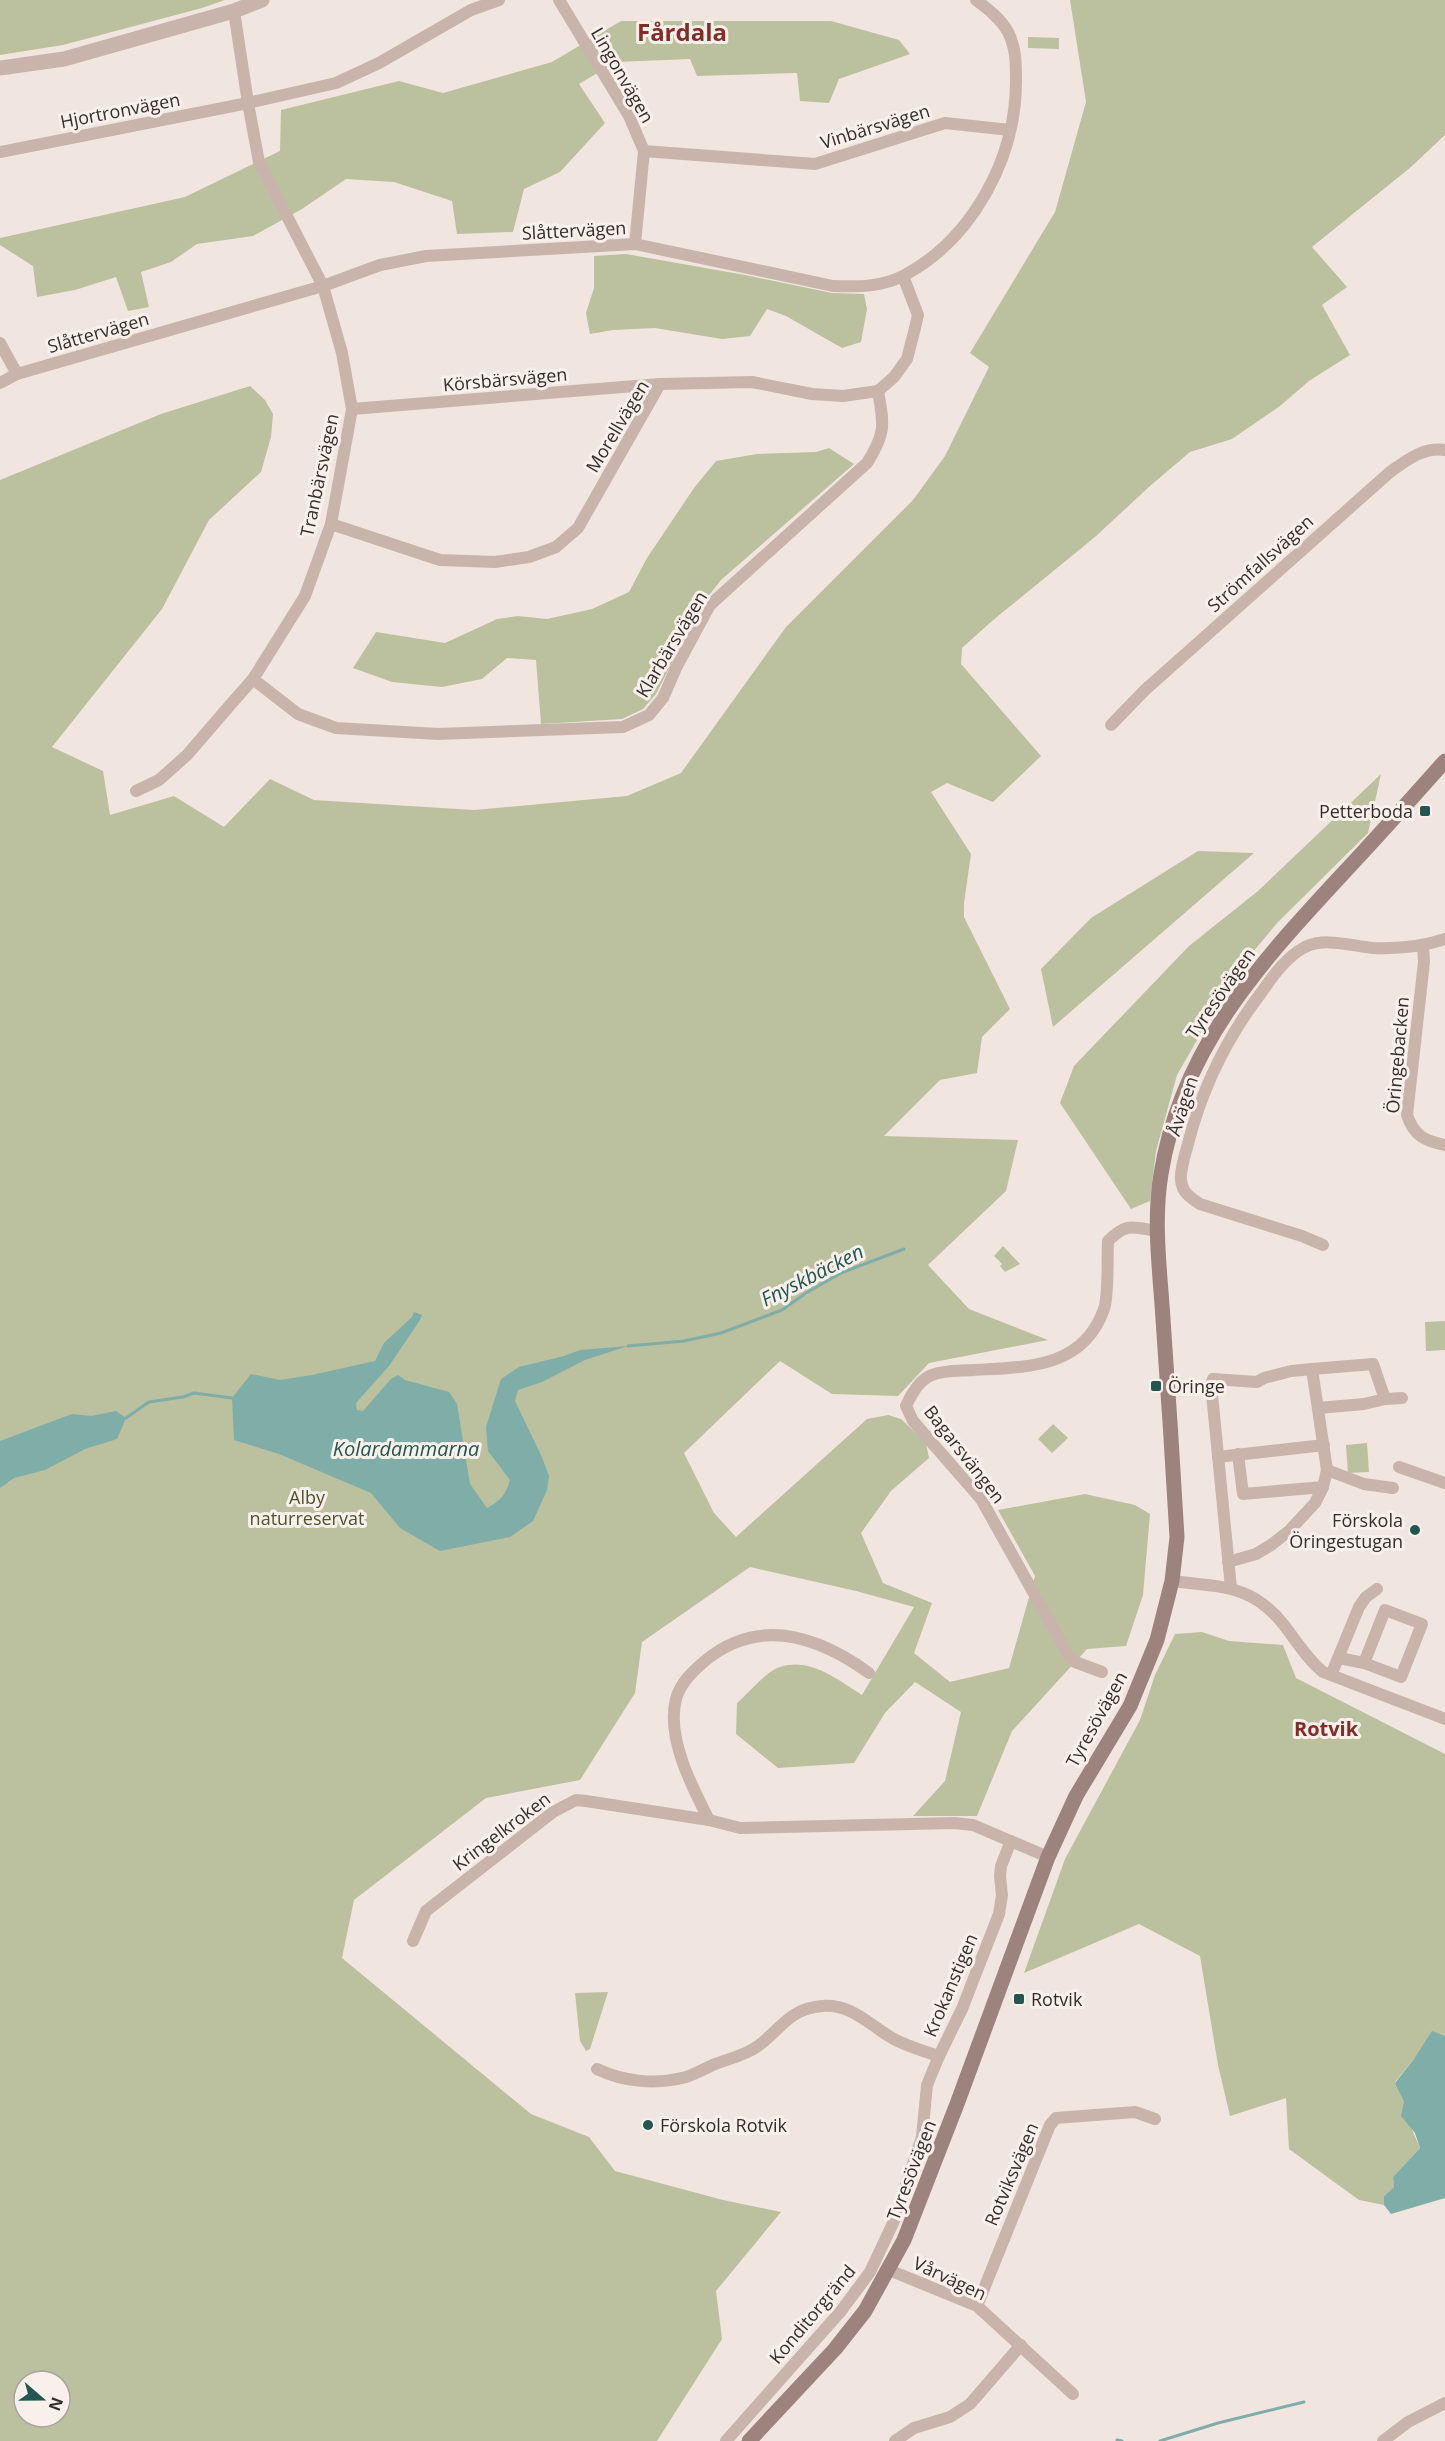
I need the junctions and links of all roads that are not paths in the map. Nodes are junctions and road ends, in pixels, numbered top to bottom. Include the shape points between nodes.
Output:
1 (262, 0) edge
2 (499, 0) edge
3 (559, 0) edge
4 (976, 0) edge
5 (234, 11) junction
6 (0, 68) edge
7 (248, 103) junction
8 (1010, 130) junction
9 (644, 151) junction
10 (0, 152) edge
11 (635, 244) junction
12 (903, 276) junction
13 (323, 286) junction
14 (0, 343) edge
15 (17, 374) junction
16 (0, 383) edge
17 (660, 384) junction
18 (878, 391) junction
19 (352, 409) junction
20 (1445, 450) edge
21 (331, 524) junction
22 (253, 679) junction
23 (1111, 726) dead end
24 (1445, 761) edge
25 (1445, 774) edge
26 (136, 790) dead end
27 (1362, 853) junction
28 (1445, 939) edge
29 (1423, 946) junction
30 (1445, 1145) edge
31 (1157, 1231) junction
32 (1323, 1245) dead end
33 (1312, 1369) junction
34 (1402, 1398) dead end
35 (1385, 1399) junction
36 (1318, 1408) junction
37 (1324, 1445) junction
38 (1238, 1455) junction
39 (1218, 1457) junction
40 (1399, 1467) dead end
41 (1327, 1470) junction
42 (1445, 1484) edge
43 (1323, 1487) junction
44 (1393, 1488) dead end
45 (1228, 1562) junction
46 (1172, 1581) junction
47 (1231, 1588) junction
48 (1377, 1589) dead end
49 (1339, 1658) junction
50 (1364, 1663) junction
51 (1102, 1672) dead end
52 (869, 1673) dead end
53 (1331, 1675) junction
54 (1444, 1717) edge
55 (709, 1820) junction
56 (1011, 1841) junction
57 (1048, 1857) junction
58 (413, 1941) dead end
59 (939, 2056) junction
60 (597, 2068) dead end
61 (1155, 2119) dead end
62 (889, 2270) junction
63 (977, 2306) junction
64 (1021, 2345) junction
65 (1073, 2394) dead end
66 (1445, 2403) edge
67 (726, 2441) edge
68 (749, 2441) edge
69 (895, 2441) edge
70 (1383, 2441) edge

1 - 5 street
2 - 7 street via 471,10 336,83
3 - 9 street, Lingonvägen via 630,116
4 - 8 street, Slåttervägen via 1007,31 1016,52 1016,95
5 - 6 street via 64,58
5 - 7 street, Tranbärsvägen
7 - 10 street, Hjortronvägen
7 - 13 street, Tranbärsvägen via 259,162
8 - 9 street, Vinbärsvägen via 945,123 815,164
8 - 12 street, Slåttervägen via 979,206 942,250
9 - 11 street, Lingonvägen
11 - 12 street, Slåttervägen via 834,286 865,288
11 - 13 street, Slåttervägen via 426,256 380,265
12 - 18 street via 918,315 907,359
13 - 15 street, Slåttervägen
13 - 19 street, Tranbärsvägen via 342,353
14 - 15 street
15 - 16 street, Slåttervägen
17 - 18 street, Morellvägen via 752,382 843,396
17 - 19 street, Körsbärsvägen
17 - 21 street, Morellvägen via 578,528 556,547 529,557 495,562 440,560
18 - 22 street, Klarbärsvägen via 884,423 879,444 867,463 710,605 663,698 649,715 623,727 438,734 336,728 298,714
19 - 21 street, Tranbärsvägen
20 - 23 street, Strömfallsvägen via 1427,450 1390,472 1154,682
21 - 22 street, Tranbärsvägen via 305,596
22 - 26 street, Tranbärsvägen via 187,755 159,780
24 - 27 main road, Tyresövägen
25 - 27 main road, Tyresövägen via 1397,824
27 - 31 main road, Tyresövägen via 1290,930 1231,1005 1204,1048 1174,1123 1161,1174
28 - 29 street, Åvägen
29 - 30 street, Öringebacken via 1407,1115 1411,1129 1424,1140
29 - 32 street, Åvägen via 1375,948 1322,942 1292,956 1242,1018 1216,1063 1196,1111 1181,1179 1187,1196 1200,1204
31 - 46 main road, Tyresövägen via 1177,1537
31 - 51 street, Bagarsvängen via 1127,1226 1108,1241 1105,1307 1094,1332 1076,1350 1036,1364 931,1375 910,1396 906,1406 913,1421 981,1499 1069,1656
33 - 35 street via 1373,1364
33 - 36 street
33 - 39 street via 1257,1382 1213,1379
34 - 35 street
35 - 36 street
36 - 37 street
37 - 38 street
37 - 41 street
38 - 39 street
38 - 43 street via 1243,1494
39 - 45 street
40 - 42 street
41 - 43 street
41 - 44 street via 1364,1484
43 - 45 street via 1315,1503 1271,1545
45 - 47 street
46 - 47 street
46 - 57 main road, Tyresövägen via 1157,1641 1130,1706 1076,1796
47 - 53 street via 1266,1604 1307,1657
48 - 49 street via 1359,1607
49 - 50 street
49 - 53 street
50 - 50 street via 1385,1610 1422,1624 1401,1677
52 - 55 street via 842,1653 786,1634 745,1640 719,1650 700,1665 679,1690 674,1711 681,1756
53 - 54 street
55 - 56 street, Kringelkroken via 740,1828 954,1823 973,1825
55 - 58 street, Kringelkroken via 576,1800 553,1812 426,1911
56 - 57 street, Kringelkroken
56 - 59 street, Krokanstigen via 1001,1866 999,1914
57 - 62 main road, Tyresövägen via 957,2104
59 - 60 street, Krokanstigen via 890,2037 863,2016 836,2006 823,2006 790,2015 756,2047 688,2077 634,2080 614,2077
59 - 67 street, Konditorgränd via 927,2085 922,2137 894,2221 870,2272 841,2311
61 - 63 street, Rotviksvägen via 1136,2112 1056,2118
62 - 63 street, Vårvägen
62 - 68 main road, Tyresövägen via 865,2311 835,2349
63 - 64 street, Vårvägen
64 - 65 street, Vårvägen
64 - 69 street via 970,2404 950,2417 914,2428
66 - 70 street via 1408,2422

